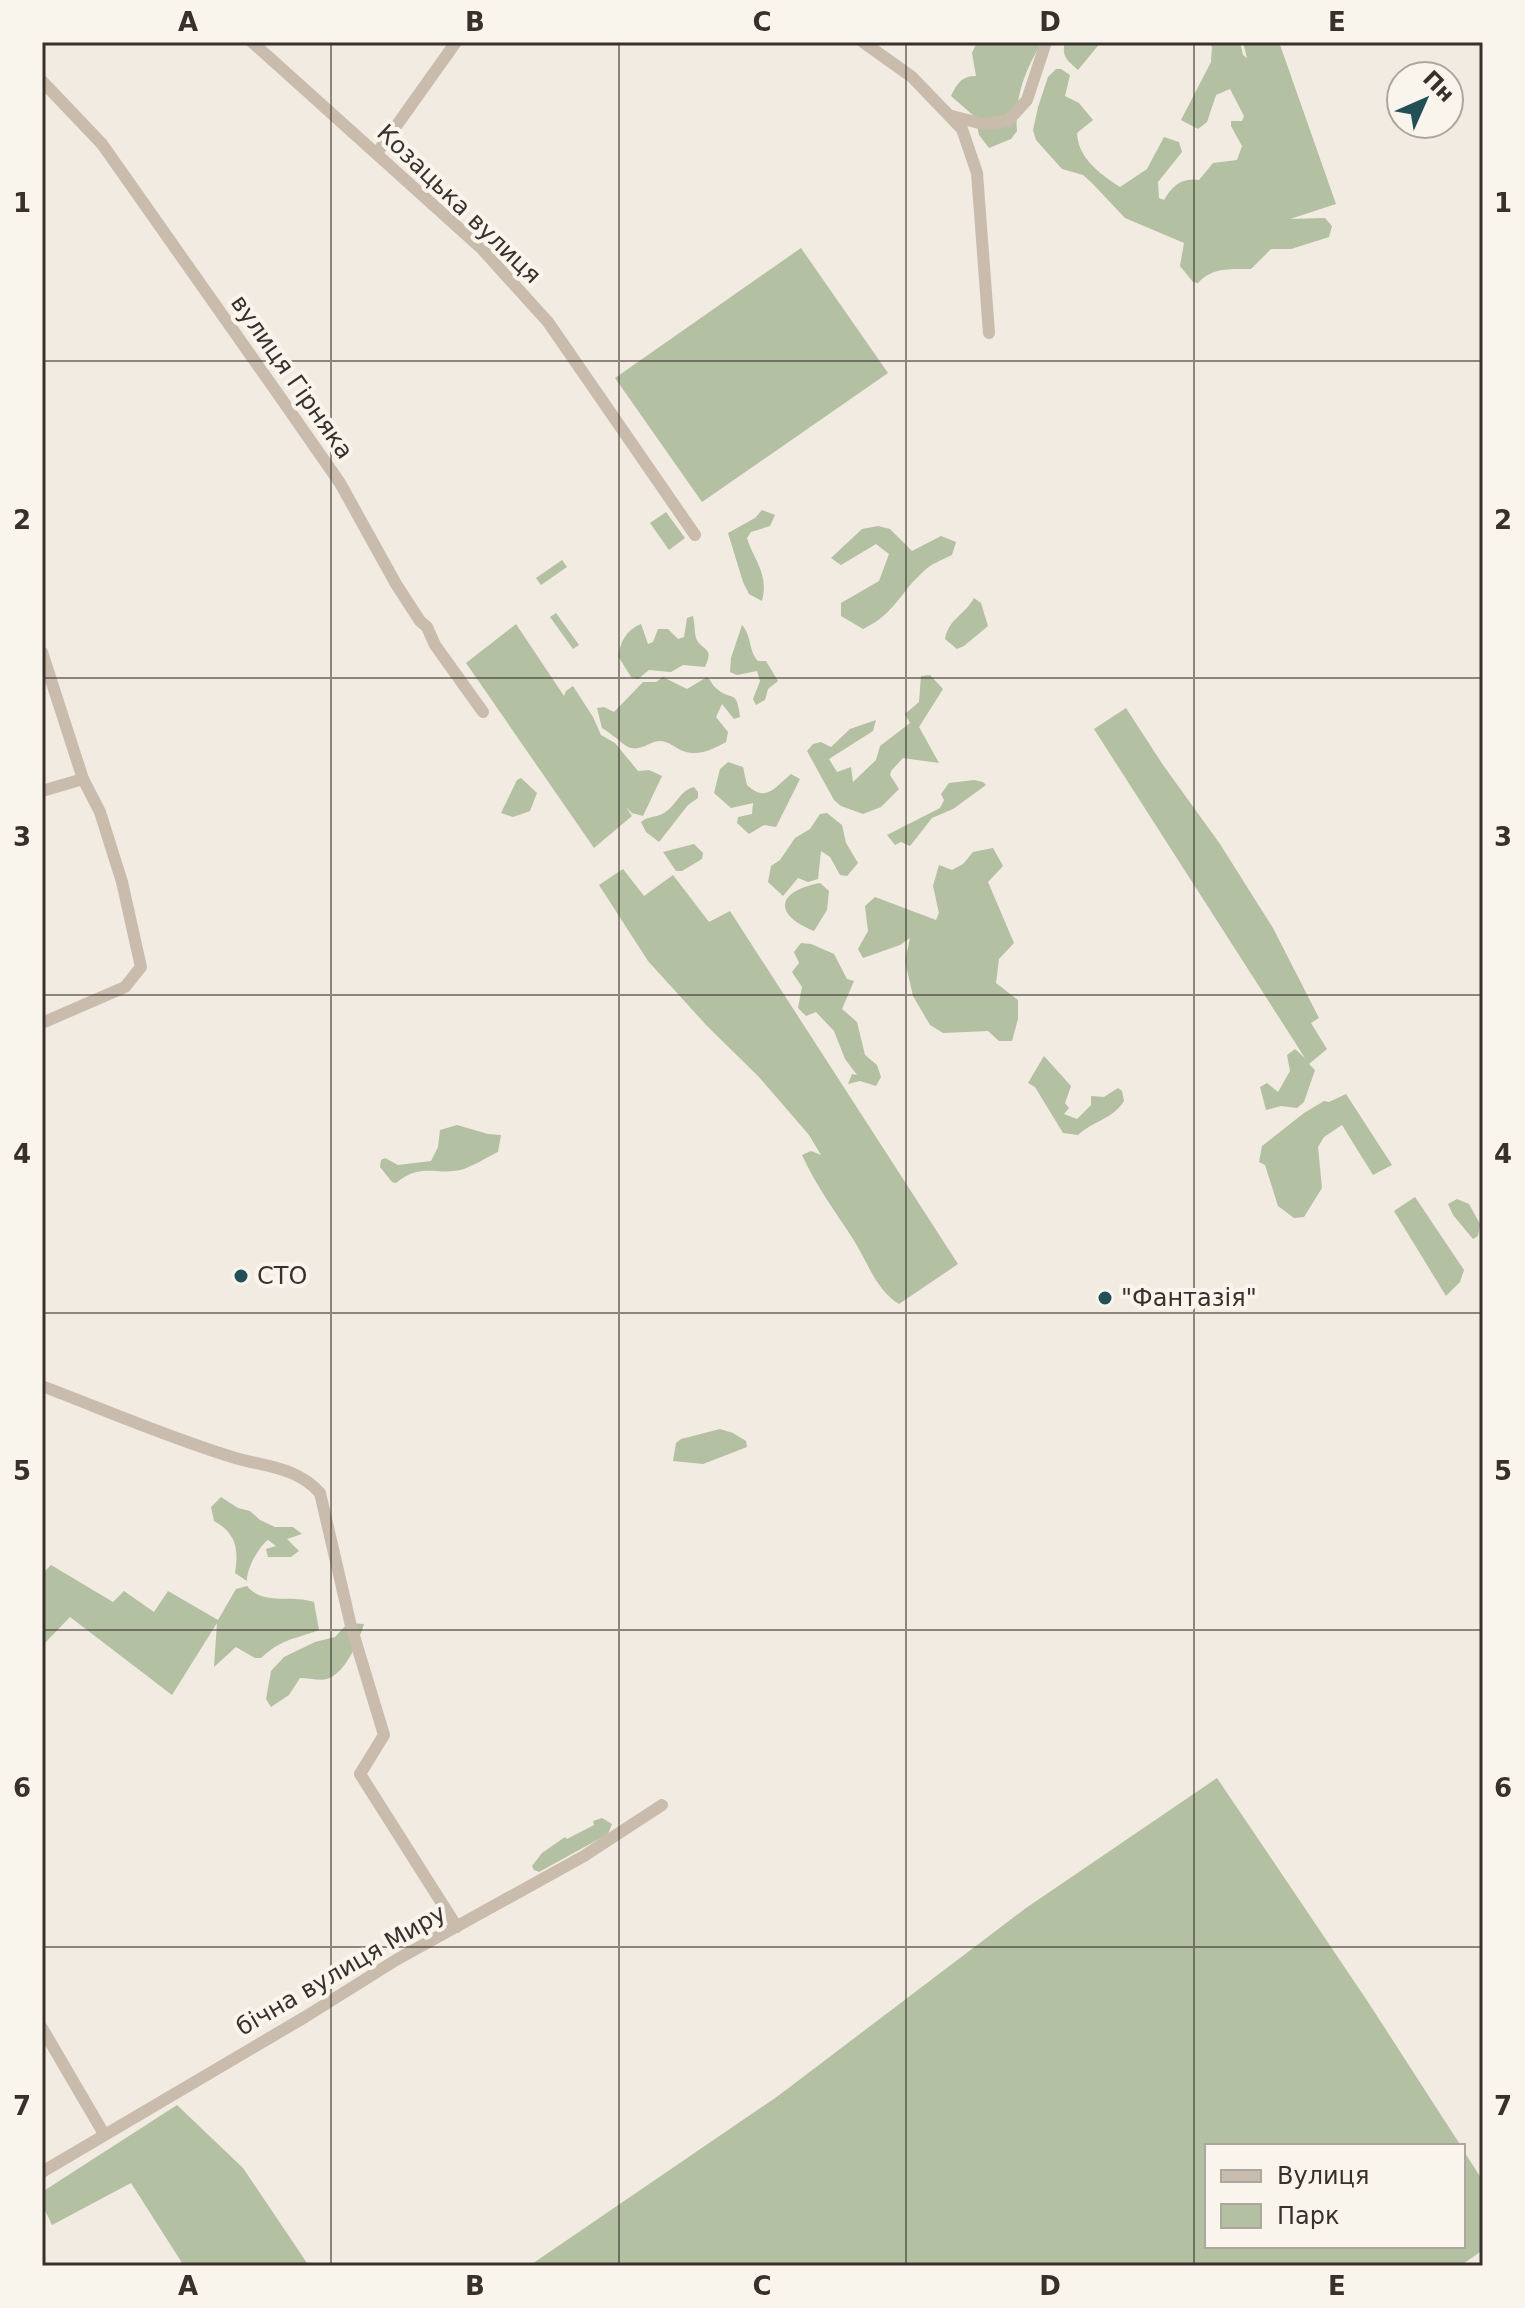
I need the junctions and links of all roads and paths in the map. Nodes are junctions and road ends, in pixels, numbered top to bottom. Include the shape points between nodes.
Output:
1 (252, 42) edge
2 (456, 42) edge
3 (863, 42) edge
4 (1046, 42) edge
5 (42, 81) edge
6 (952, 116) junction
7 (377, 153) junction
8 (989, 333) dead end
9 (695, 535) dead end
10 (42, 652) edge
11 (483, 712) dead end
12 (83, 779) junction
13 (42, 791) edge
14 (42, 1023) edge
15 (42, 1386) edge
16 (662, 1805) dead end
17 (457, 1927) junction
18 (42, 2028) edge
19 (104, 2134) junction
20 (42, 2172) edge

1 - 7 street, Козацька вулиця
2 - 7 street
3 - 6 street via 912,77
4 - 6 street via 1027,100 1008,121 983,124
5 - 11 street, вулиця Гірняка via 102,144 278,394 340,483 435,645
6 - 8 street via 977,173
7 - 9 street, Козацька вулиця via 481,248 548,322
10 - 12 street
12 - 13 street
12 - 14 street via 100,812 122,882 141,967 125,987
15 - 17 street via 233,1457 277,1466 309,1480 320,1493 351,1626 384,1735 360,1774
16 - 17 street, бічна вулиця Миру
17 - 19 street, бічна вулиця Миру
18 - 19 street
19 - 20 street, бічна вулиця Миру

